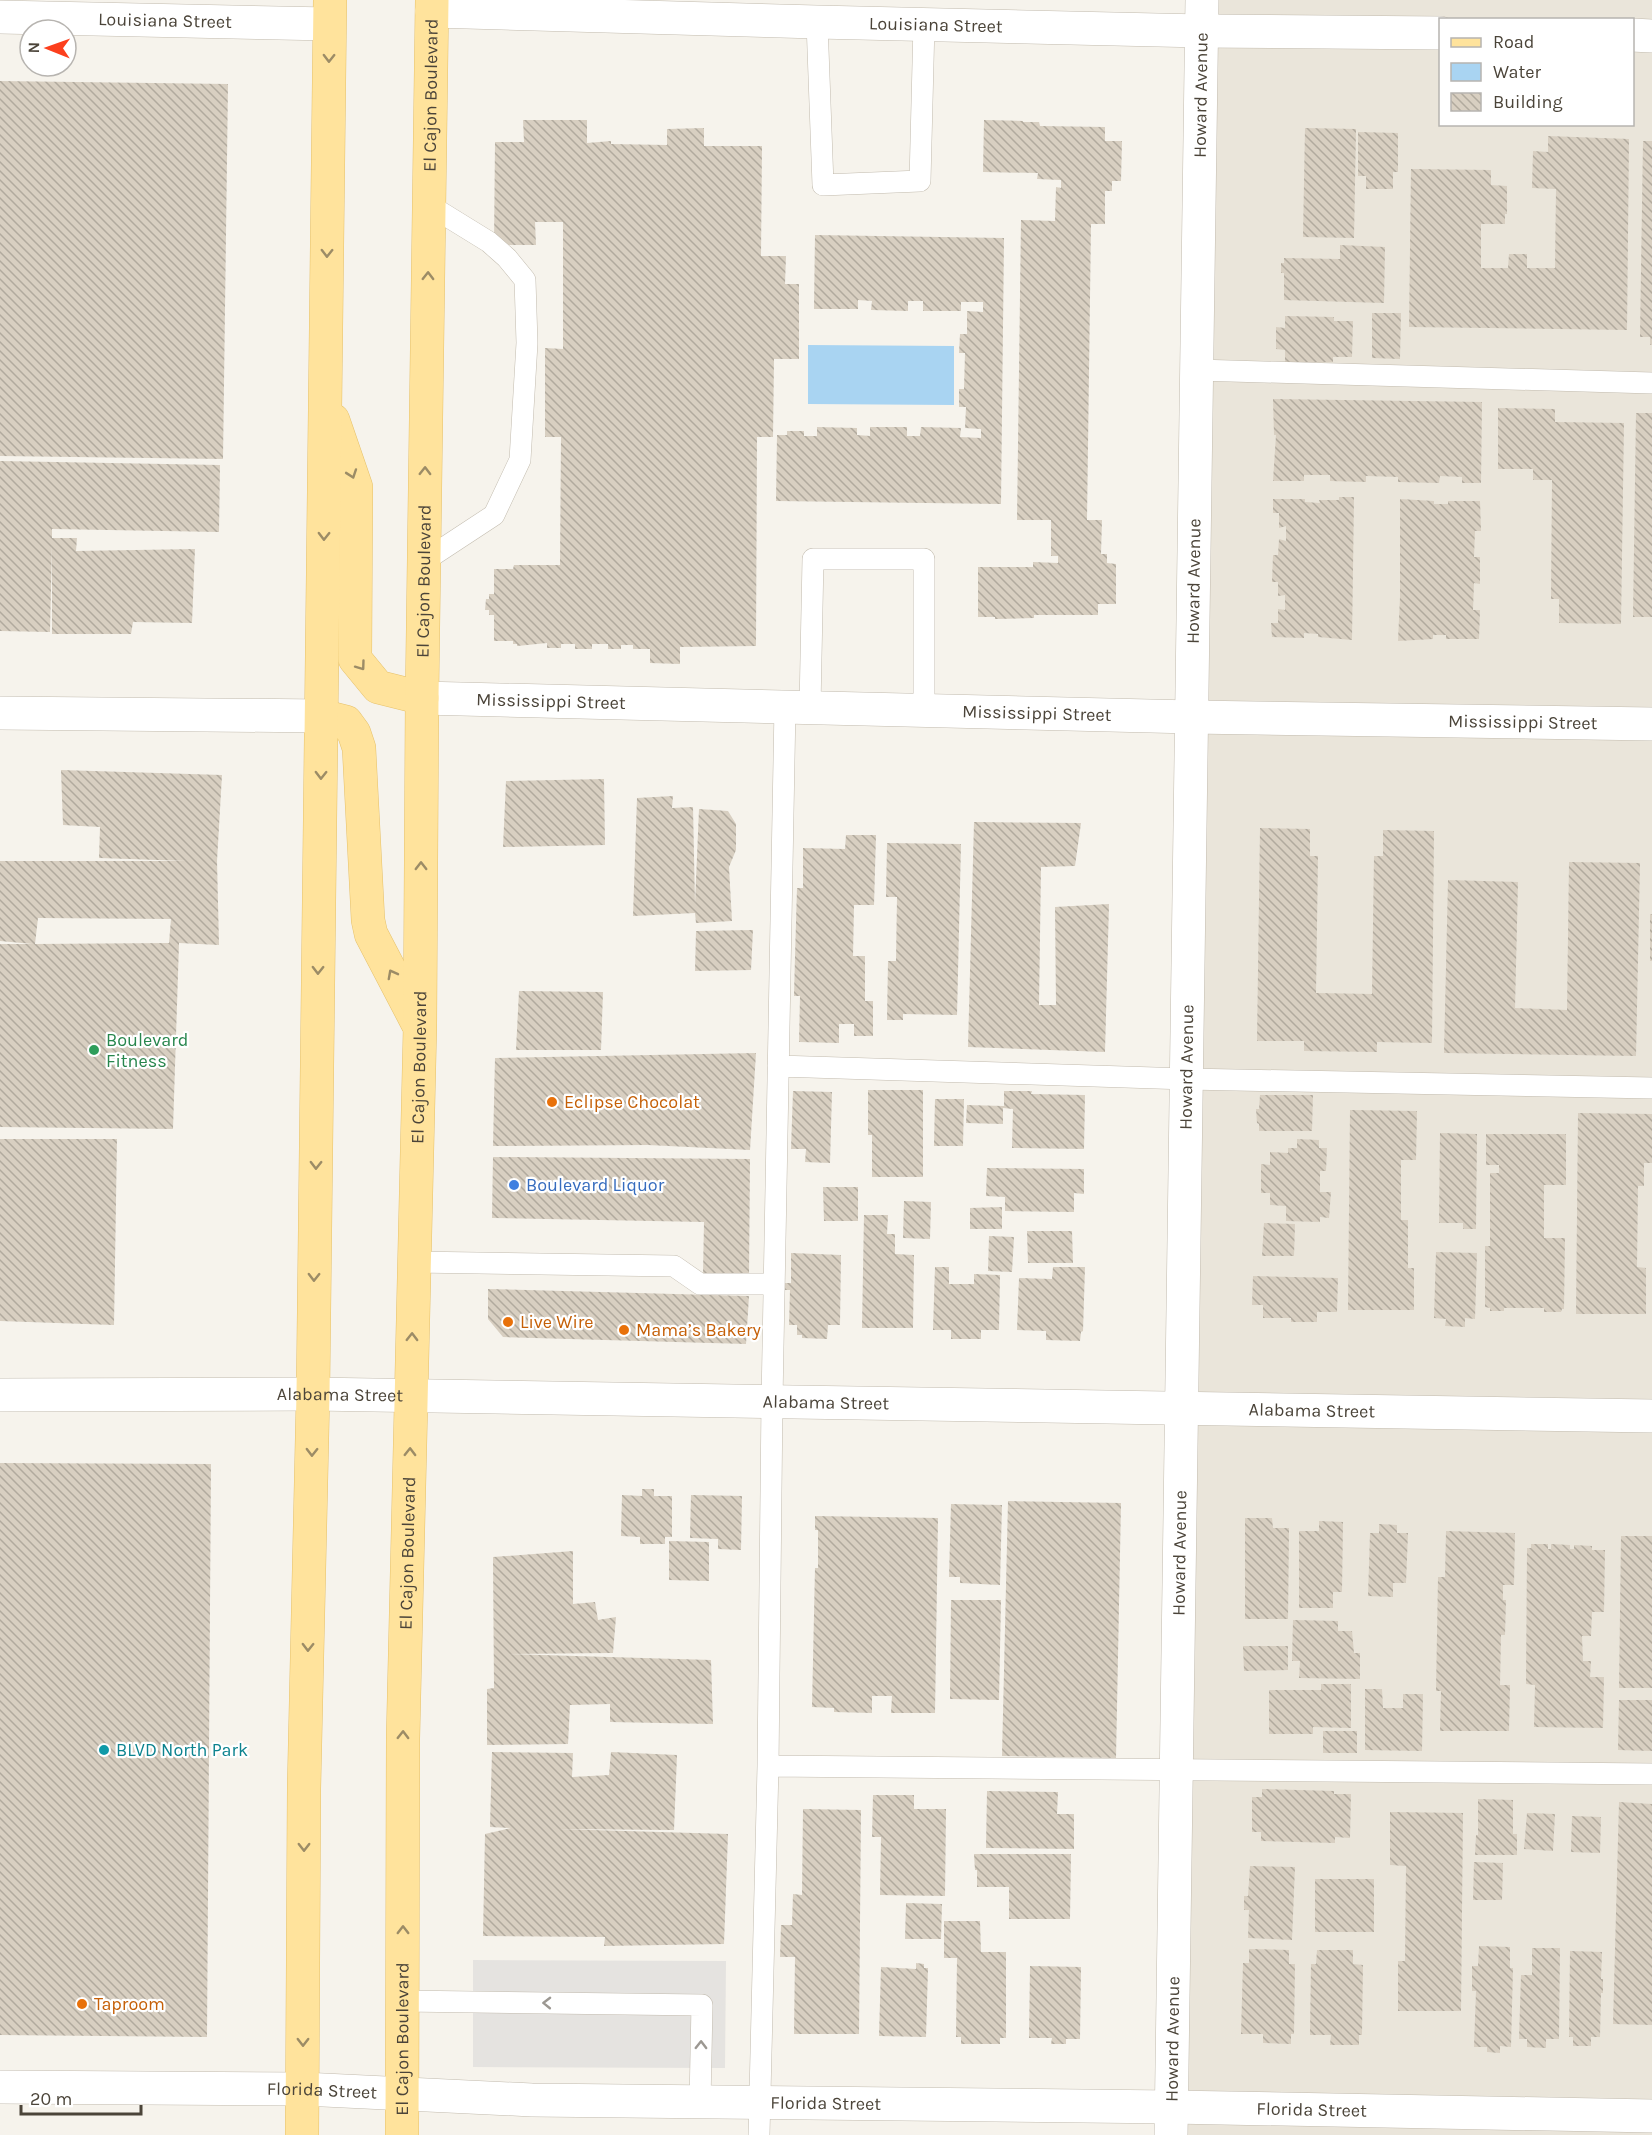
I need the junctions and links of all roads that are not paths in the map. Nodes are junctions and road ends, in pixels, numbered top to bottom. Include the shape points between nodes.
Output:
1 (432, 6) edge
2 (784, 10) edge
3 (329, 12) edge
4 (1202, 15) edge
5 (0, 17) edge
6 (817, 22) junction
7 (924, 24) junction
8 (1439, 33) edge
9 (1634, 35) edge
10 (1652, 36) edge
11 (429, 205) junction
12 (1197, 370) junction
13 (1652, 383) edge
14 (325, 399) junction
15 (424, 561) junction
16 (422, 698) junction
17 (797, 707) junction
18 (924, 711) junction
19 (0, 712) edge
20 (322, 716) junction
21 (1192, 717) junction
22 (1652, 724) edge
23 (420, 1026) junction
24 (778, 1066) junction
25 (1187, 1079) junction
26 (1652, 1088) edge
27 (414, 1262) junction
28 (774, 1284) junction
29 (313, 1394) junction
30 (0, 1395) edge
31 (411, 1396) junction
32 (772, 1401) junction
33 (1182, 1408) junction
34 (1652, 1416) edge
35 (768, 1766) junction
36 (1177, 1769) junction
37 (1652, 1774) edge
38 (403, 2001) junction
39 (0, 2087) edge
40 (303, 2089) junction
41 (402, 2093) junction
42 (700, 2103) junction
43 (1652, 2116) edge
44 (759, 2120) edge
45 (1171, 2121) edge
46 (302, 2135) edge
47 (402, 2135) edge

1 - 2 street, Louisiana Street
1 - 11 main road, El Cajon Boulevard
2 - 6 street, Louisiana Street
3 - 5 street, Louisiana Street
3 -> 14 main road
4 - 7 street, Louisiana Street
4 - 8 street, Louisiana Street
4 - 12 street, Howard Avenue
6 - 7 street, Louisiana Street
6 - 7 lane via 823,185 920,181
9 - 10 street
15 -> 11 main road, El Cajon Boulevard
11 - 15 lane via 489,242 525,280 527,343 520,460 494,515
12 - 13 lane
12 - 21 street, Howard Avenue
14 -> 16 main road via 356,487 355,660 378,687
14 -> 20 main road
15 - 16 main road, El Cajon Boulevard
16 - 17 street, Mississippi Street
23 -> 16 main road, El Cajon Boulevard
17 - 18 street, Mississippi Street
17 - 18 lane via 813,560 924,559
17 - 24 lane
18 - 21 street, Mississippi Street
19 - 20 street
23 -> 20 main road via 371,934 359,748 346,722
20 -> 29 main road
21 - 22 street, Mississippi Street
21 - 25 street, Howard Avenue
23 - 27 main road, El Cajon Boulevard
24 - 25 lane
24 - 28 lane
25 - 26 lane
25 - 33 street, Howard Avenue
27 - 28 lane via 674,1266 700,1284
31 -> 27 main road, El Cajon Boulevard
28 - 32 lane
29 - 30 street, Alabama Street
29 - 31 street, Alabama Street
29 -> 40 main road via 304,1789
31 - 32 street, Alabama Street
38 -> 31 main road, El Cajon Boulevard via 403,1738
32 - 33 street, Alabama Street
32 - 35 lane
33 - 34 street, Alabama Street
33 - 36 street, Howard Avenue
35 - 36 lane
35 - 44 lane
36 - 37 lane
36 - 45 street, Howard Avenue
38 - 41 main road, El Cajon Boulevard
42 -> 38 lane via 702,2005
39 - 40 street, Florida Street
40 - 41 street, Florida Street
40 - 46 main road
41 - 42 street, Florida Street
41 - 47 main road, El Cajon Boulevard
42 - 44 street, Florida Street
43 - 45 street, Florida Street
44 - 45 street, Florida Street

